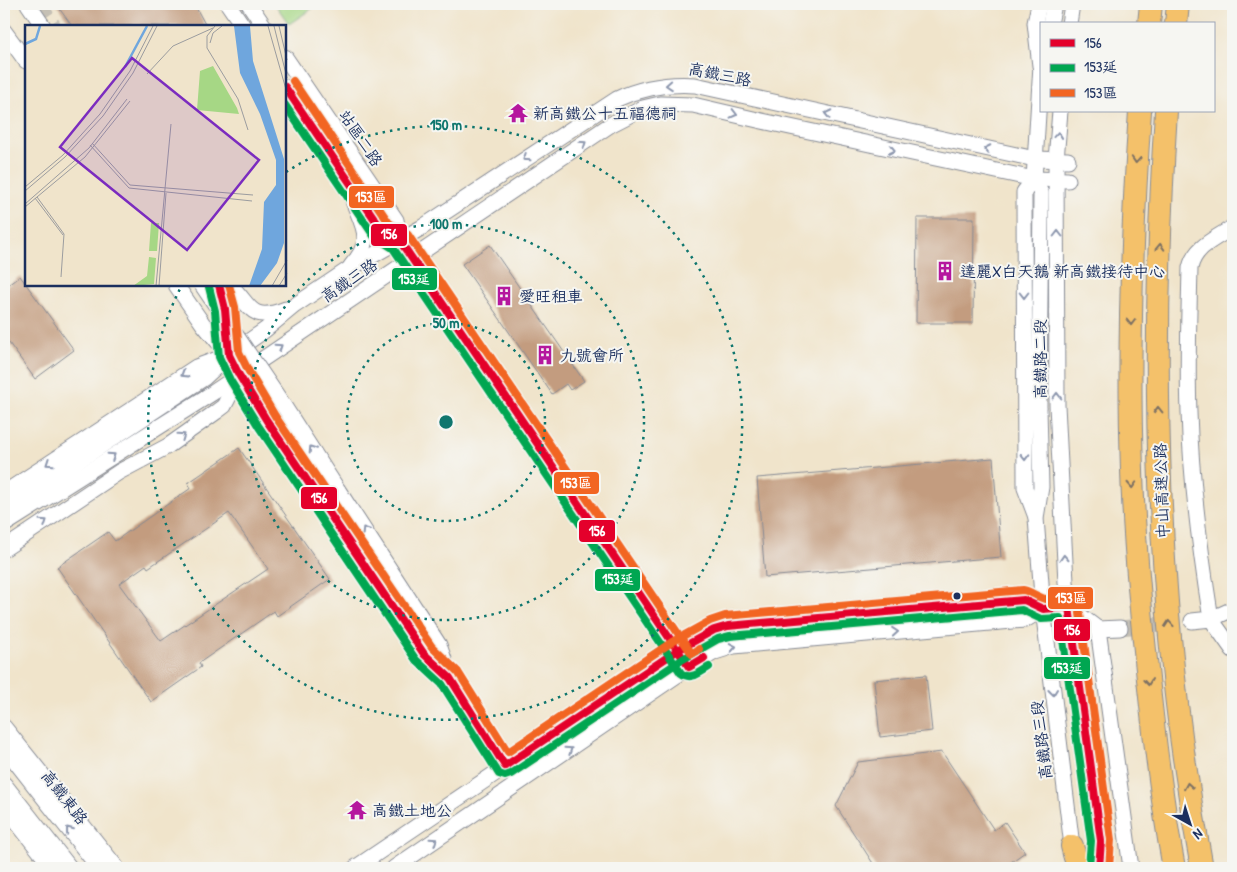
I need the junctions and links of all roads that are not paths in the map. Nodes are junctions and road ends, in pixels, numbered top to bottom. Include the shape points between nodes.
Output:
1 (28, 4) edge
2 (228, 4) edge
3 (249, 4) edge
4 (1039, 4) edge
5 (1054, 4) edge
6 (1072, 4) edge
7 (1151, 4) edge
8 (1178, 4) edge
9 (1050, 22) edge
10 (1069, 22) edge
11 (1149, 22) edge
12 (1176, 22) edge
13 (42, 25) edge
14 (242, 25) edge
15 (263, 25) edge
16 (4, 31) edge
17 (286, 58) edge
18 (1040, 58) edge
19 (25, 60) edge
20 (1040, 78) edge
21 (286, 88) edge
22 (1060, 112) edge
23 (1140, 112) edge
24 (1166, 112) edge
25 (1034, 159) junction
26 (1062, 160) junction
27 (341, 170) junction
28 (1034, 179) junction
29 (1062, 180) junction
30 (1233, 228) edge
31 (400, 241) junction
32 (412, 259) junction
33 (349, 270) junction
34 (177, 286) edge
35 (203, 286) edge
36 (219, 286) edge
37 (231, 286) edge
38 (294, 306) junction
39 (229, 355) junction
40 (240, 375) junction
41 (4, 493) edge
42 (6, 516) edge
43 (4, 549) edge
44 (1069, 607) junction
45 (1043, 609) junction
46 (1233, 609) edge
47 (1212, 619) junction
48 (1192, 620) tunnel mouth
49 (1120, 628) tunnel mouth
50 (1098, 629) junction
51 (678, 650) junction
52 (1233, 650) edge
53 (689, 667) junction
54 (450, 678) junction
55 (4, 728) edge
56 (4, 747) edge
57 (504, 766) junction
58 (4, 784) edge
59 (516, 785) junction
60 (4, 806) edge
61 (1101, 840) junction
62 (1072, 846) junction
63 (53, 868) edge
64 (70, 868) edge
65 (99, 868) edge
66 (117, 868) edge
67 (354, 868) edge
68 (394, 868) edge
69 (1070, 868) edge
70 (1078, 868) edge
71 (1099, 868) edge
72 (1106, 868) edge
73 (1131, 868) edge
74 (1174, 868) edge
75 (1202, 868) edge

1 - 13 street
2 - 14 street
3 - 15 street
4 - 18 street, 高鐵路二段 via 1035,23
5 - 9 street
6 - 10 street
7 - 11 highway
8 - 12 highway
16 - 19 street
17 - 31 street, 站區二路 via 396,220
20 - 25 street, 高鐵路二段
21 - 27 street, 站區二路
26 -> 22 street, 高鐵路二段
23 -> 74 highway, 中山高速公路 via 1132,279 1132,470 1145,652 1160,784
75 -> 24 highway, 中山高速公路 via 1187,780 1163,553 1158,279
25 - 26 street, 高鐵三路
25 - 28 street, 高鐵路二段
25 -> 31 street, 高鐵三路 via 695,85 656,86 617,99
26 - 29 street, 高鐵路二段
27 - 31 street, 站區二路 via 382,230
27 - 33 street via 365,228 364,247
28 - 29 street, 高鐵三路
32 -> 28 street, 高鐵三路 via 610,125 642,108 660,104 707,107
28 -> 45 street, 高鐵路二段 via 1024,192 1025,488 1036,518
44 -> 29 street, 高鐵路二段 via 1057,405 1058,211
30 - 47 street via 1200,248 1192,257 1190,268 1188,411 1194,498
31 - 32 street, 站區二路
31 - 33 street, 高鐵三路
40 -> 32 street, 高鐵三路
32 - 51 street, 站區二路
33 - 38 street, 高鐵三路
34 - 39 street
54 -> 35 street, bridge via 439,645
36 - 39 street
37 - 38 street via 254,312 272,314
38 - 39 street, 高鐵三路
39 - 40 street
39 -> 41 street, 高鐵三路 via 196,367
39 - 42 street, 高鐵三路 via 204,378
42 -> 40 street, 高鐵三路
43 -> 40 street, 高鐵三路 via 118,472 168,446 216,412 224,406
40 - 54 street via 267,421 424,654
44 - 45 street
44 - 50 street
44 - 61 street
45 - 51 street via 1024,600 728,626
53 -> 45 street via 715,652 734,646 1025,620
45 -> 62 street, 高鐵路三段
46 - 47 street
47 - 48 street
47 - 52 street
49 - 50 street
50 - 73 street
51 - 53 street, 站區二路
51 - 57 street
59 -> 53 street
54 - 57 street
55 - 66 street
65 -> 56 street, 高鐵東路
57 - 59 street
57 - 67 street
58 - 64 street
68 -> 59 street
60 - 63 street
61 - 71 highway
61 - 72 street
62 - 69 street, 高鐵路三段
62 - 70 highway

